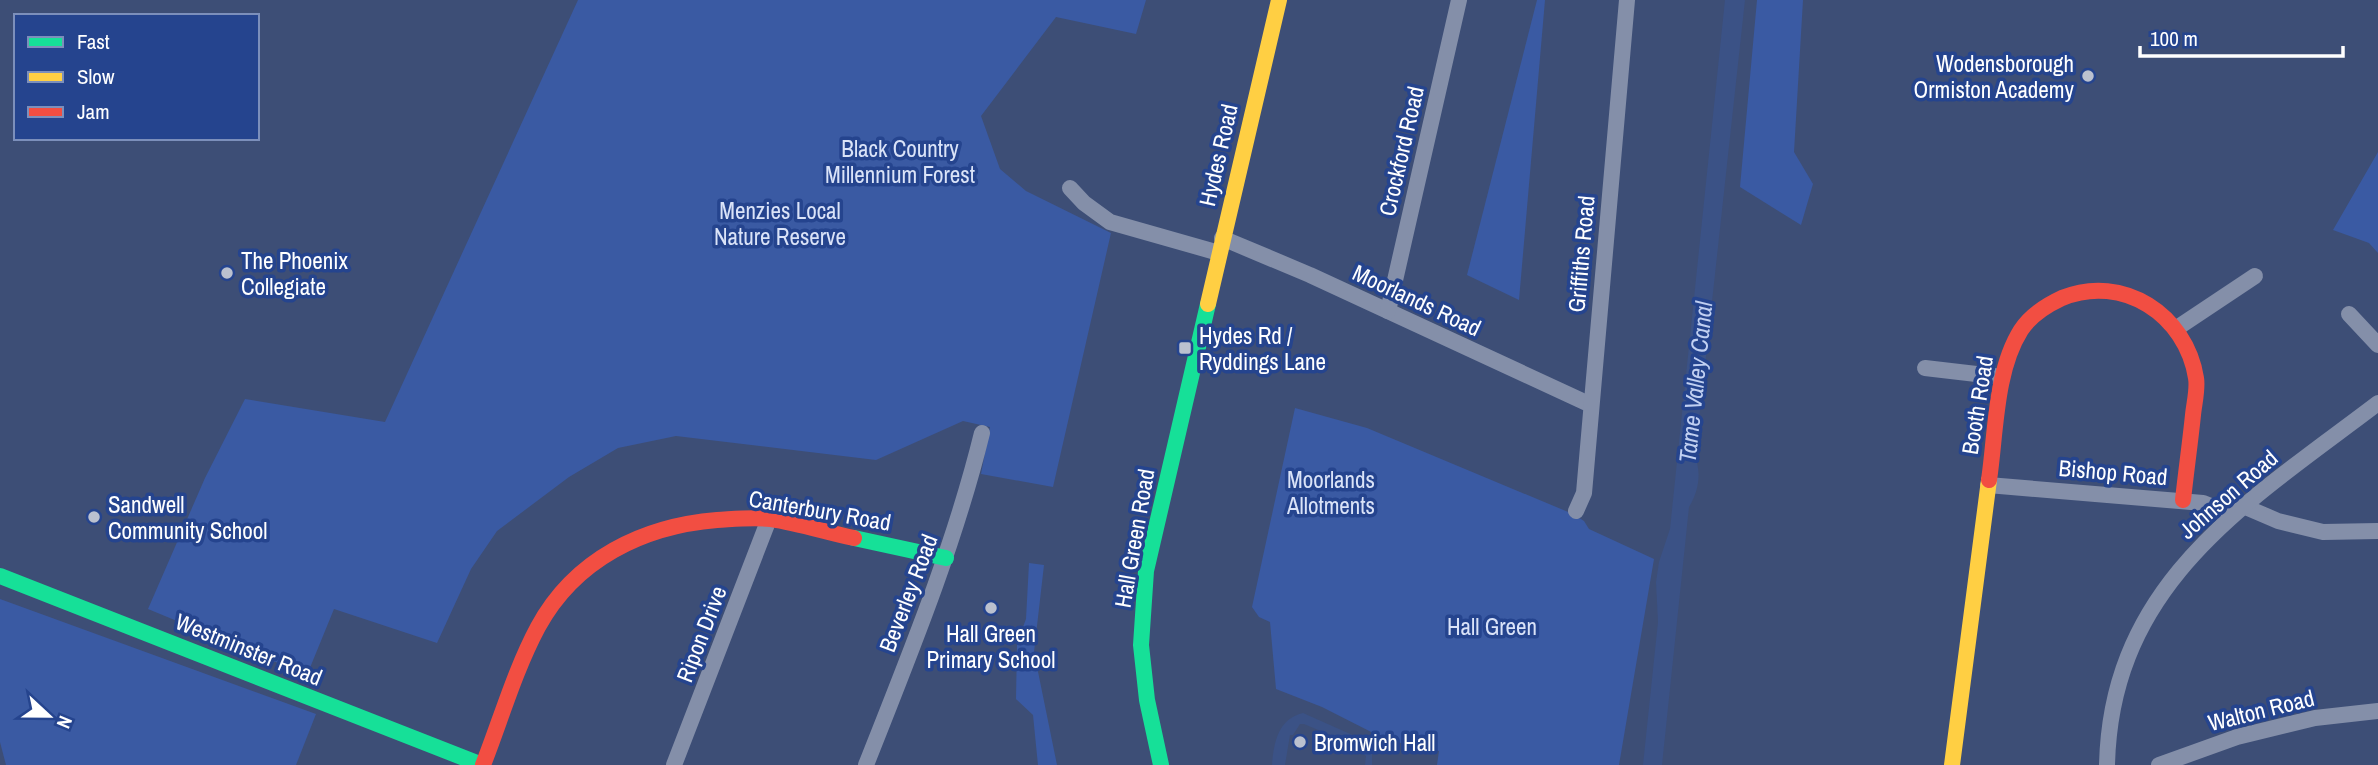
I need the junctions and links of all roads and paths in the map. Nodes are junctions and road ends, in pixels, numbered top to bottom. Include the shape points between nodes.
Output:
1 (1279, 0) edge
2 (1459, 0) edge
3 (1627, 0) edge
4 (1070, 188) dead end
5 (1220, 245) junction
6 (2255, 276) dead end
7 (1388, 311) junction
8 (2349, 314) dead end
9 (1204, 321) joint
10 (2178, 328) junction
11 (2378, 345) edge
12 (1925, 368) dead end
13 (2002, 377) junction
14 (2378, 403) edge
15 (1591, 405) junction
16 (982, 433) dead end
17 (1988, 485) junction
18 (2183, 500) junction
19 (2243, 506) junction
20 (1576, 511) dead end
21 (2229, 519) junction
22 (769, 520) junction
23 (2378, 531) edge
24 (946, 558) junction
25 (0, 576) edge
26 (2378, 711) edge
27 (482, 765) edge
28 (674, 765) edge
29 (866, 765) edge
30 (1161, 765) edge
31 (1952, 765) edge
32 (2107, 765) edge
33 (2159, 765) edge

1 - 5 street, Hydes Road
2 - 7 street, Crockford Road
3 - 15 street, Griffiths Road
4 - 5 street, Moorlands Road via 1110,222
5 - 7 street, Moorlands Road
5 - 9 street, Hydes Road
6 - 10 street
7 - 15 street, Moorlands Road
8 - 11 street
9 - 30 street, Hall Green Road via 1146,571 1141,645
10 - 13 street, Booth Road via 2159,309 2128,294 2109,289 2077,291 2027,321 2009,347
10 - 18 street, Booth Road via 2195,364 2197,380
12 - 13 street
13 - 17 street, Booth Road
14 - 19 street, Johnson Road
15 - 20 street, Griffiths Road via 1584,493
16 - 24 street, Beverley Road
17 - 18 street, Bishop Road
17 - 31 street, Booth Road
18 - 21 street, Bishop Road via 2211,505
19 - 21 street, Johnson Road
19 - 23 street via 2323,532
21 - 32 street, Johnson Road via 2176,574 2138,631 2116,697
22 - 24 street, Canterbury Road
22 - 27 street, Canterbury Road via 727,518 652,531 630,539 579,573 540,624
22 - 28 street, Ripon Drive
24 - 29 street, Beverley Road
25 - 27 street, Westminster Road
26 - 33 street, Walton Road via 2315,718 2237,737

